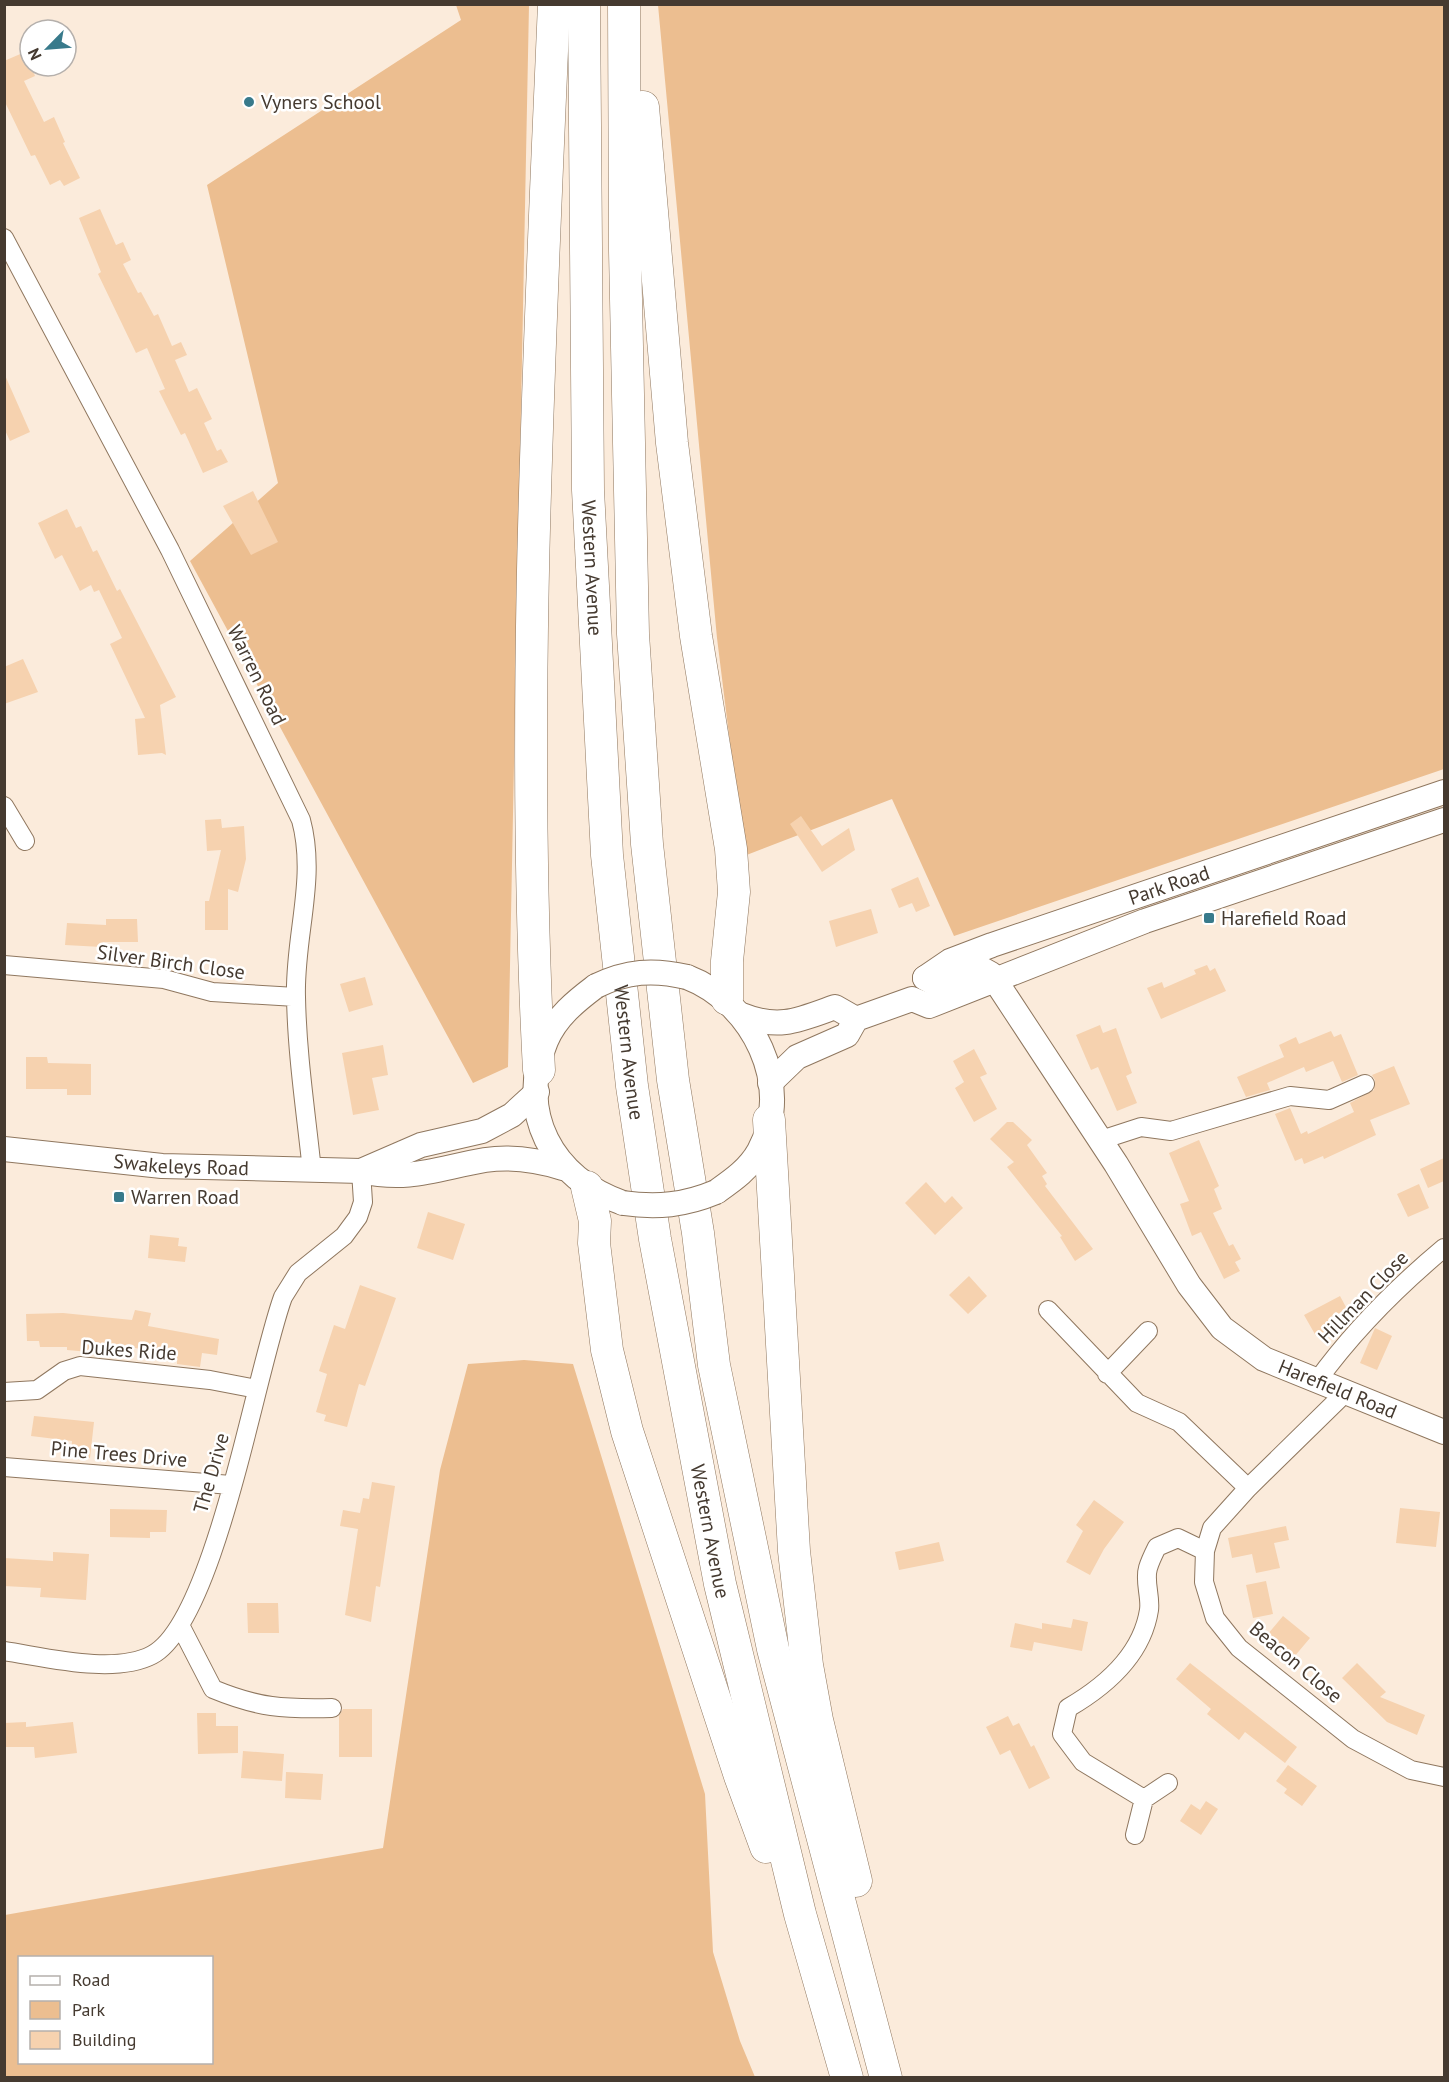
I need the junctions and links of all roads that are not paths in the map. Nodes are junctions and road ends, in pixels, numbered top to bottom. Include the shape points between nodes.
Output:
1 (554, 4) edge
2 (584, 4) edge
3 (624, 4) edge
4 (635, 4) edge
5 (4, 238) edge
6 (1444, 792) edge
7 (4, 806) edge
8 (1444, 820) edge
9 (24, 841) dead end
10 (4, 964) edge
11 (925, 978) junction
12 (995, 979) junction
13 (296, 997) junction
14 (912, 999) junction
15 (734, 1007) junction
16 (856, 1019) junction
17 (538, 1081) junction
18 (770, 1083) junction
19 (1365, 1084) dead end
20 (769, 1120) junction
21 (1101, 1140) junction
22 (4, 1149) edge
23 (312, 1171) junction
24 (361, 1171) junction
25 (575, 1177) junction
26 (1444, 1248) edge
27 (1048, 1310) dead end
28 (1148, 1331) dead end
29 (1107, 1374) junction
30 (1317, 1381) junction
31 (257, 1389) junction
32 (4, 1392) edge
33 (1345, 1393) junction
34 (1444, 1432) edge
35 (4, 1467) edge
36 (231, 1485) junction
37 (1248, 1488) junction
38 (1205, 1551) junction
39 (181, 1627) junction
40 (4, 1651) edge
41 (332, 1708) dead end
42 (1444, 1777) edge
43 (1168, 1783) dead end
44 (1144, 1799) junction
45 (1135, 1835) dead end
46 (828, 2016) junction
47 (892, 2067) edge
48 (846, 2075) edge

1 - 17 highway via 537,411 532,695
2 - 46 highway, Western Avenue via 588,490 608,855 631,1075 655,1239 720,1584
3 - 47 highway, Western Avenue via 633,634 647,844 673,1080 714,1365 773,1649
4 - 15 highway via 672,443 698,646 731,849 734,892 727,961
5 - 13 street, Warren Road via 170,550 301,820 308,872 299,932
6 - 11 main road, Park Road via 992,945 950,961
7 - 9 street
8 - 12 main road, Park Road via 1145,921
10 - 13 street, Silver Birch Close via 164,979 212,992
11 - 12 main road via 935,984 982,969
11 - 14 main road, Park Road via 918,981
12 - 14 main road, Park Road via 929,1006
12 - 21 main road, Harefield Road
13 - 23 street, Warren Road
14 - 16 main road, Park Road
15 - 16 main road via 775,1024 794,1022 835,1007
15 - 17 main road, bridge via 704,983 687,976 639,971 616,976 573,1003 556,1023 546,1041
15 - 18 main road, Swakeleys Road via 756,1034
16 - 18 main road, Park Road via 847,1035 797,1057
17 - 24 main road, Swakeleys Road via 512,1115 482,1131 421,1145
17 - 25 main road via 544,1133 551,1150
18 - 20 main road, Swakeleys Road
19 - 21 street via 1329,1100 1290,1096 1171,1131 1141,1127
20 - 25 main road, Swakeleys Road, bridge via 760,1149 749,1165 716,1192 693,1202 669,1206 623,1203
20 - 47 highway via 794,1551 807,1665
21 - 30 main road, Harefield Road via 1189,1285 1222,1328 1264,1359
22 - 23 main road, Swakeleys Road via 162,1166
23 - 24 main road, Swakeleys Road
24 - 25 main road, Swakeleys Road via 387,1177 423,1174 487,1160 518,1159 542,1161
24 - 31 street, The Drive via 363,1202 358,1217 344,1236 290,1283 276,1316
25 - 46 highway via 595,1221 594,1243 607,1350 627,1431 740,1776
26 - 30 street, Hillman Close via 1361,1326
27 - 29 street
28 - 29 street
29 - 37 street via 1137,1403 1179,1422
30 - 33 main road, Harefield Road
31 - 32 street, Dukes Ride via 80,1366 64,1371 37,1390
31 - 36 street, The Drive
33 - 34 main road, Harefield Road
33 - 37 street, Beacon Close
35 - 36 street, Pine Trees Drive
36 - 39 street, The Drive via 208,1563
37 - 38 street, Beacon Close via 1212,1528
38 - 42 street, Beacon Close via 1204,1582 1215,1618 1239,1648 1353,1739 1411,1770
38 - 44 street via 1178,1538 1157,1546 1147,1569 1149,1609 1139,1643 1118,1672 1068,1708 1062,1734 1083,1762
39 - 40 street, The Drive via 152,1655 117,1662 80,1663
39 - 41 street via 213,1689 238,1700 277,1709
43 - 44 street
44 - 45 street
46 - 48 highway, Western Avenue

